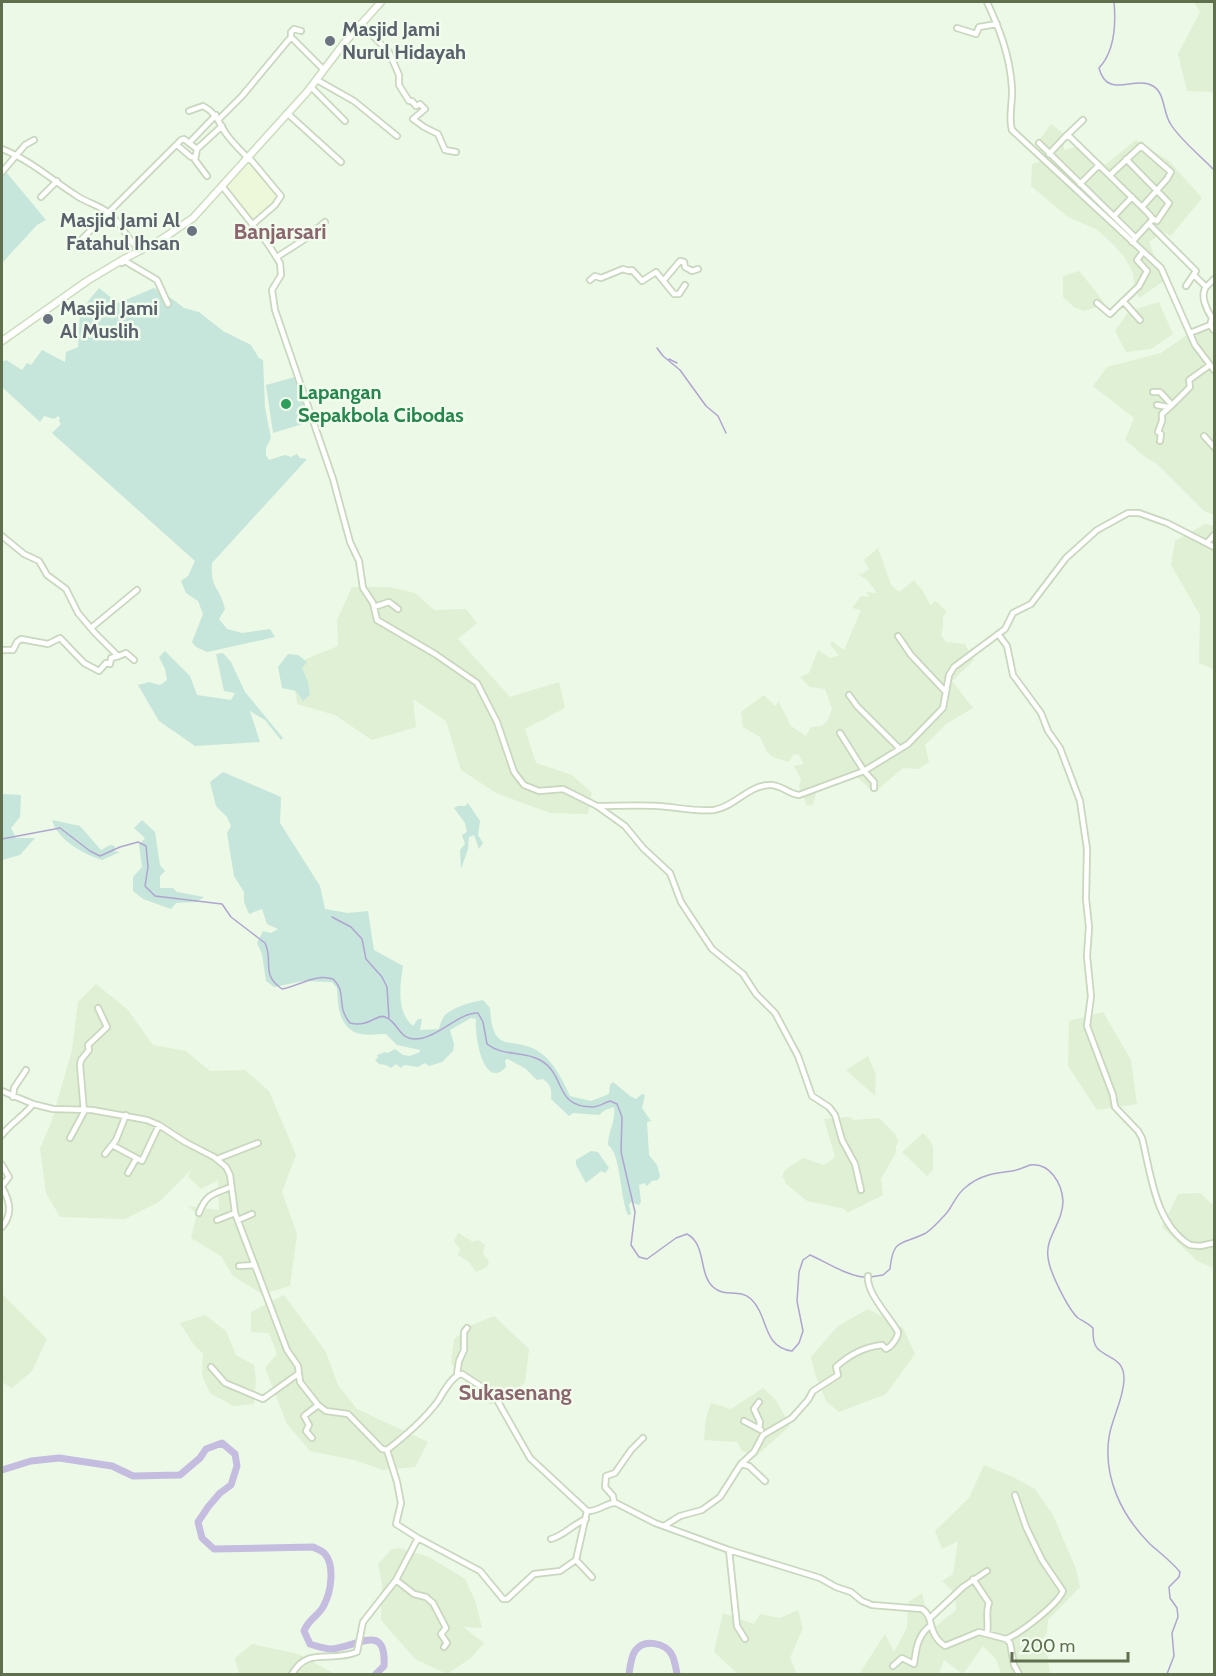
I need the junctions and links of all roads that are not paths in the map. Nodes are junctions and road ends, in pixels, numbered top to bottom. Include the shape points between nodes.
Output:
1 (381, 2) edge
2 (987, 2) edge
3 (361, 24) junction
4 (997, 24) junction
5 (957, 28) dead end
6 (301, 31) dead end
7 (291, 37) junction
8 (324, 70) junction
9 (317, 80) junction
10 (311, 87) junction
11 (189, 111) dead end
12 (287, 113) junction
13 (217, 117) junction
14 (1083, 120) dead end
15 (345, 121) dead end
16 (222, 126) junction
17 (397, 136) dead end
18 (1066, 136) junction
19 (34, 140) dead end
20 (189, 143) junction
21 (1039, 143) dead end
22 (177, 145) junction
23 (2, 149) edge
24 (197, 149) junction
25 (456, 152) dead end
26 (1049, 154) junction
27 (17, 156) junction
28 (195, 157) junction
29 (246, 158) junction
30 (1126, 159) junction
31 (341, 162) dead end
32 (1099, 165) junction
33 (2, 172) edge
34 (1110, 175) junction
35 (207, 176) dead end
36 (57, 181) junction
37 (1080, 184) junction
38 (222, 186) junction
39 (1157, 191) junction
40 (43, 196) dead end
41 (1132, 197) junction
42 (1142, 207) junction
43 (109, 213) junction
44 (1114, 216) junction
45 (1153, 219) junction
46 (325, 222) dead end
47 (1149, 224) junction
48 (252, 225) junction
49 (1134, 240) junction
50 (78, 243) dead end
51 (140, 251) junction
52 (1143, 252) junction
53 (277, 257) junction
54 (117, 263) junction
55 (698, 269) dead end
56 (1195, 276) junction
57 (1215, 279) edge
58 (590, 280) dead end
59 (664, 280) junction
60 (685, 285) dead end
61 (1186, 285) dead end
62 (1206, 287) junction
63 (1123, 301) junction
64 (1097, 303) dead end
65 (168, 304) dead end
66 (1213, 318) edge
67 (1140, 320) dead end
68 (1210, 325) junction
69 (1215, 330) edge
70 (1190, 333) junction
71 (2, 341) edge
72 (1210, 365) junction
73 (1215, 370) edge
74 (1153, 392) dead end
75 (1157, 405) dead end
76 (1171, 406) junction
77 (1204, 436) dead end
78 (1160, 441) dead end
79 (1215, 447) edge
80 (1215, 535) edge
81 (2, 536) edge
82 (1207, 543) junction
83 (1215, 547) edge
84 (137, 590) dead end
85 (374, 607) junction
86 (398, 609) dead end
87 (91, 628) junction
88 (998, 634) junction
89 (898, 636) dead end
90 (2, 650) edge
91 (119, 656) junction
92 (134, 660) dead end
93 (945, 690) junction
94 (849, 695) dead end
95 (840, 734) dead end
96 (900, 749) junction
97 (864, 771) junction
98 (874, 788) dead end
99 (597, 806) junction
100 (98, 1008) dead end
101 (26, 1070) dead end
102 (2, 1091) edge
103 (13, 1097) junction
104 (33, 1104) junction
105 (84, 1109) junction
106 (126, 1115) junction
107 (159, 1125) junction
108 (2, 1134) edge
109 (70, 1138) dead end
110 (258, 1143) dead end
111 (112, 1145) junction
112 (105, 1154) dead end
113 (136, 1159) junction
114 (217, 1159) junction
115 (2, 1165) edge
116 (128, 1173) dead end
117 (2, 1187) edge
118 (231, 1187) junction
119 (861, 1190) dead end
120 (199, 1213) dead end
121 (235, 1214) junction
122 (252, 1214) dead end
123 (217, 1220) dead end
124 (238, 1220) junction
125 (2, 1227) edge
126 (1215, 1243) edge
127 (255, 1265) junction
128 (239, 1266) dead end
129 (868, 1276) dead end
130 (467, 1328) dead end
131 (211, 1367) dead end
132 (298, 1374) junction
133 (457, 1374) junction
134 (759, 1402) dead end
135 (318, 1405) junction
136 (744, 1421) dead end
137 (759, 1429) junction
138 (766, 1433) junction
139 (312, 1438) dead end
140 (643, 1438) dead end
141 (387, 1450) junction
142 (742, 1464) junction
143 (765, 1481) dead end
144 (1015, 1495) dead end
145 (614, 1502) junction
146 (587, 1511) junction
147 (586, 1519) junction
148 (664, 1526) junction
149 (418, 1538) junction
150 (551, 1539) dead end
151 (729, 1550) junction
152 (576, 1560) junction
153 (987, 1571) dead end
154 (592, 1578) dead end
155 (973, 1579) junction
156 (396, 1580) junction
157 (930, 1618) junction
158 (930, 1626) junction
159 (987, 1634) junction
160 (745, 1639) dead end
161 (1006, 1639) junction
162 (444, 1647) dead end
163 (893, 1666) dead end
164 (292, 1674) edge
165 (1019, 1674) edge

1 - 3 main road
2 - 4 street
3 - 8 main road
3 - 25 street via 389,52 399,85 409,101 425,109 413,119 438,134 445,150
4 - 5 street via 979,27 976,34
4 - 49 street via 1010,64 1012,130
6 - 7 street via 294,29
7 - 8 street
7 - 13 street via 241,98
8 - 9 main road
9 - 10 main road
9 - 17 street via 354,101
10 - 12 main road
10 - 15 street
11 - 13 street via 204,106
12 - 29 main road
12 - 31 street
13 - 16 street
13 - 20 street
14 - 18 street
16 - 24 street
16 - 29 street
18 - 26 street
18 - 32 street
19 - 27 street
20 - 22 street via 182,139
20 - 24 street
21 - 26 street
22 - 28 street
22 - 43 street
23 - 27 street
24 - 28 street
26 - 37 street
27 - 33 street
27 - 36 street
28 - 35 street
29 - 38 main road
29 - 48 street via 281,196
30 - 34 street
30 - 39 street
30 - 39 street via 1143,146 1171,172
32 - 34 street
32 - 37 street
34 - 41 street
36 - 40 street
36 - 43 street
37 - 44 street
38 - 48 street
38 - 51 main road via 190,221
39 - 42 street
39 - 45 street via 1169,205 1157,220
41 - 42 street
41 - 44 street
42 - 45 street
43 - 50 street
43 - 51 street
44 - 49 street
45 - 47 street
46 - 53 street
47 - 49 street
47 - 56 street via 1195,270
48 - 53 street
49 - 52 street
51 - 54 main road
52 - 63 street via 1137,260 1147,271 1139,286
52 - 70 street via 1162,270
53 - 85 street via 282,271 272,290 275,310 333,479 363,588
54 - 65 street via 125,261 155,278
54 - 71 main road
55 - 59 street via 693,271 680,261
56 - 61 street
56 - 62 street
57 - 62 street
58 - 59 street via 623,269 632,270 642,281 655,272
59 - 60 street via 674,294 679,294
62 - 66 street via 1202,297
63 - 64 street via 1110,314
63 - 67 street
66 - 68 street
68 - 69 street
68 - 70 street
70 - 72 street
72 - 73 street
72 - 76 street via 1189,380 1190,387
74 - 76 street via 1160,392
75 - 76 street
76 - 78 street via 1162,414
77 - 79 street
80 - 82 street
81 - 87 street via 39,561 47,575 64,586
82 - 83 street
82 - 88 street via 1167,523 1128,513 1097,530 1066,558 1031,604 1013,613 1007,627
84 - 87 street
85 - 86 street via 389,602
85 - 99 street via 380,623 477,682 497,722 514,772 524,785 538,791 563,789
87 - 91 street
88 - 93 street via 954,667
88 - 126 street via 1007,646 1013,675 1060,748 1080,801 1087,849 1091,996 1087,1026 1116,1108 1142,1138 1168,1226 1190,1245
89 - 93 street
90 - 91 street via 12,650 20,639 49,644 60,638 84,663 98,670
91 - 92 street via 126,652
93 - 96 street via 943,708
94 - 96 street
95 - 97 street
96 - 97 street
97 - 98 street
97 - 99 street via 799,795 767,785 712,810
99 - 119 street via 625,826 670,873 681,902 712,949 742,974 775,1013 798,1056 812,1096 835,1115
100 - 105 street via 107,1027 88,1045 90,1049 81,1062
101 - 103 street via 14,1088
102 - 103 street
103 - 104 street
104 - 105 street via 59,1110
104 - 108 street
105 - 106 street
105 - 109 street
106 - 107 street
106 - 111 street
107 - 113 street via 143,1160
107 - 114 street
110 - 114 street
111 - 112 street
111 - 113 street
113 - 116 street
114 - 118 street via 229,1171
115 - 117 street via 9,1178
117 - 125 street via 10,1208
118 - 120 street via 206,1198
118 - 121 street
121 - 123 street
121 - 124 street
122 - 124 street
124 - 127 street
127 - 128 street
127 - 132 street
129 - 138 street via 878,1304 897,1330 896,1339 887,1349 880,1345 850,1355 836,1367 837,1375 813,1391 794,1416
130 - 133 street
131 - 132 street via 225,1383 263,1399
132 - 135 street
133 - 141 street via 433,1408
133 - 146 street via 497,1400 530,1458
134 - 137 street via 754,1409
135 - 139 street via 304,1416 309,1425 306,1431
135 - 141 street via 326,1411 348,1414
136 - 137 street
137 - 138 street
138 - 142 street
140 - 145 street via 616,1472 606,1476 605,1487
141 - 149 street via 401,1503 396,1524
142 - 143 street
142 - 148 street via 720,1497 702,1510 680,1516
144 - 161 street via 1042,1560 1064,1591 1032,1624
145 - 146 street
145 - 148 street
146 - 147 street
147 - 150 street
147 - 152 street
148 - 151 street
149 - 152 street via 480,1571 505,1599 534,1574 560,1571
149 - 156 street
151 - 157 street via 803,1571 872,1605 922,1609
151 - 160 street via 737,1626
152 - 154 street
153 - 155 street
155 - 157 street
155 - 159 street via 989,1603
156 - 162 street via 435,1605 446,1628 441,1634 447,1642
156 - 164 street via 363,1620 356,1653 309,1657
157 - 158 street
158 - 159 street via 946,1647 977,1632
158 - 163 street via 919,1638 914,1664 902,1658
159 - 161 street
161 - 165 street

